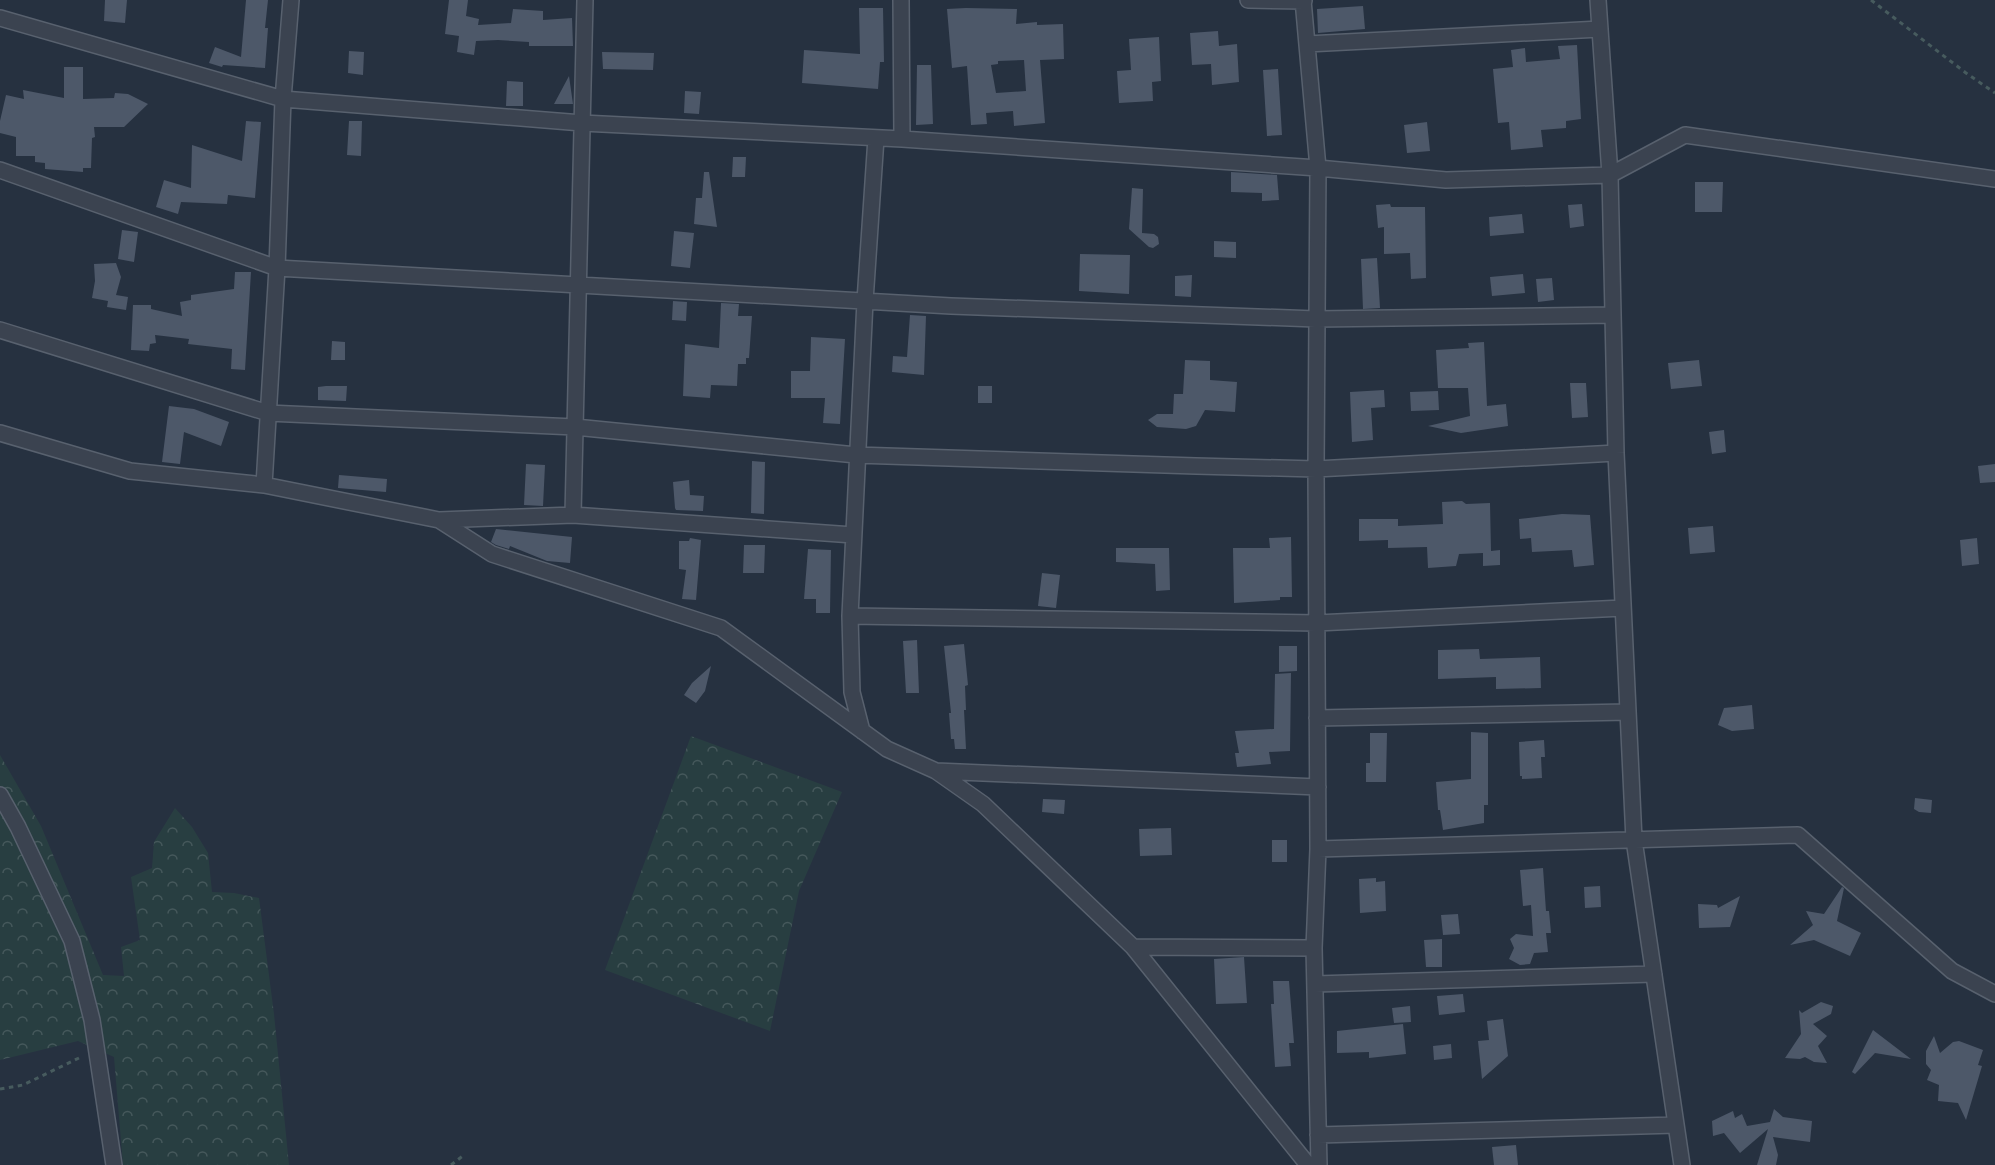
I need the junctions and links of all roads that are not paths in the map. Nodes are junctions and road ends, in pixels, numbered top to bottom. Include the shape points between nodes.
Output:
1 (291, 0) edge
2 (585, 0) edge
3 (901, 0) edge
4 (1248, 0) edge
5 (1598, 0) edge
6 (1304, 1) edge
7 (0, 18) edge
8 (1600, 29) junction
9 (1307, 44) junction
10 (283, 99) junction
11 (582, 123) junction
12 (876, 138) junction
13 (902, 139) junction
14 (1318, 168) junction
15 (0, 170) edge
16 (1610, 175) junction
17 (1995, 179) edge
18 (277, 268) junction
19 (578, 285) junction
20 (865, 301) junction
21 (1613, 315) junction
22 (1316, 319) junction
23 (0, 330) edge
24 (268, 413) junction
25 (575, 427) junction
26 (0, 433) edge
27 (1616, 453) junction
28 (856, 455) junction
29 (1316, 469) junction
30 (264, 485) junction
31 (573, 514) junction
32 (439, 520) junction
33 (853, 535) junction
34 (1623, 608) junction
35 (850, 616) junction
36 (1317, 623) junction
37 (1628, 712) junction
38 (1317, 718) junction
39 (862, 731) junction
40 (936, 771) junction
41 (1318, 787) junction
42 (0, 795) edge
43 (1634, 840) junction
44 (1318, 849) junction
45 (1133, 947) junction
46 (1314, 948) junction
47 (1654, 974) junction
48 (1315, 984) junction
49 (1995, 994) edge
50 (1676, 1125) junction
51 (1318, 1135) junction
52 (114, 1165) edge
53 (1308, 1165) edge
54 (1319, 1165) edge
55 (1682, 1165) edge

1 - 10 street
2 - 11 street
3 - 13 street
4 - 6 street
5 - 8 street
6 - 9 street
7 - 10 street
8 - 9 street
8 - 16 street
9 - 14 street
10 - 11 street
10 - 18 street
11 - 12 street
11 - 19 street
12 - 13 street
12 - 20 street
13 - 14 street
14 - 16 street via 1446,180
14 - 22 street
15 - 18 street
16 - 17 street via 1685,135
16 - 21 street
18 - 19 street
18 - 24 street
19 - 20 street
19 - 25 street
20 - 22 street
20 - 28 street
21 - 22 street
21 - 27 street
22 - 29 street
23 - 24 street
24 - 25 street
24 - 30 street
25 - 28 street
25 - 31 street
26 - 30 street via 130,471
27 - 29 street
27 - 34 street
28 - 29 street
28 - 33 street
29 - 36 street
30 - 32 street
31 - 32 street
31 - 33 street
32 - 39 street via 492,555 721,628
33 - 35 street
34 - 36 street
34 - 37 street
35 - 36 street
35 - 39 street via 852,692
36 - 38 street
37 - 38 street
37 - 43 street
38 - 41 street
39 - 40 street via 887,749
40 - 41 street
40 - 45 street via 982,804
41 - 44 street
42 - 52 street via 72,941 92,1020
43 - 44 street
43 - 47 street
43 - 49 street via 1798,835 1952,971
44 - 46 street
45 - 46 street
45 - 53 street
46 - 48 street
47 - 48 street
47 - 50 street
48 - 51 street
50 - 51 street
50 - 55 street
51 - 54 street

